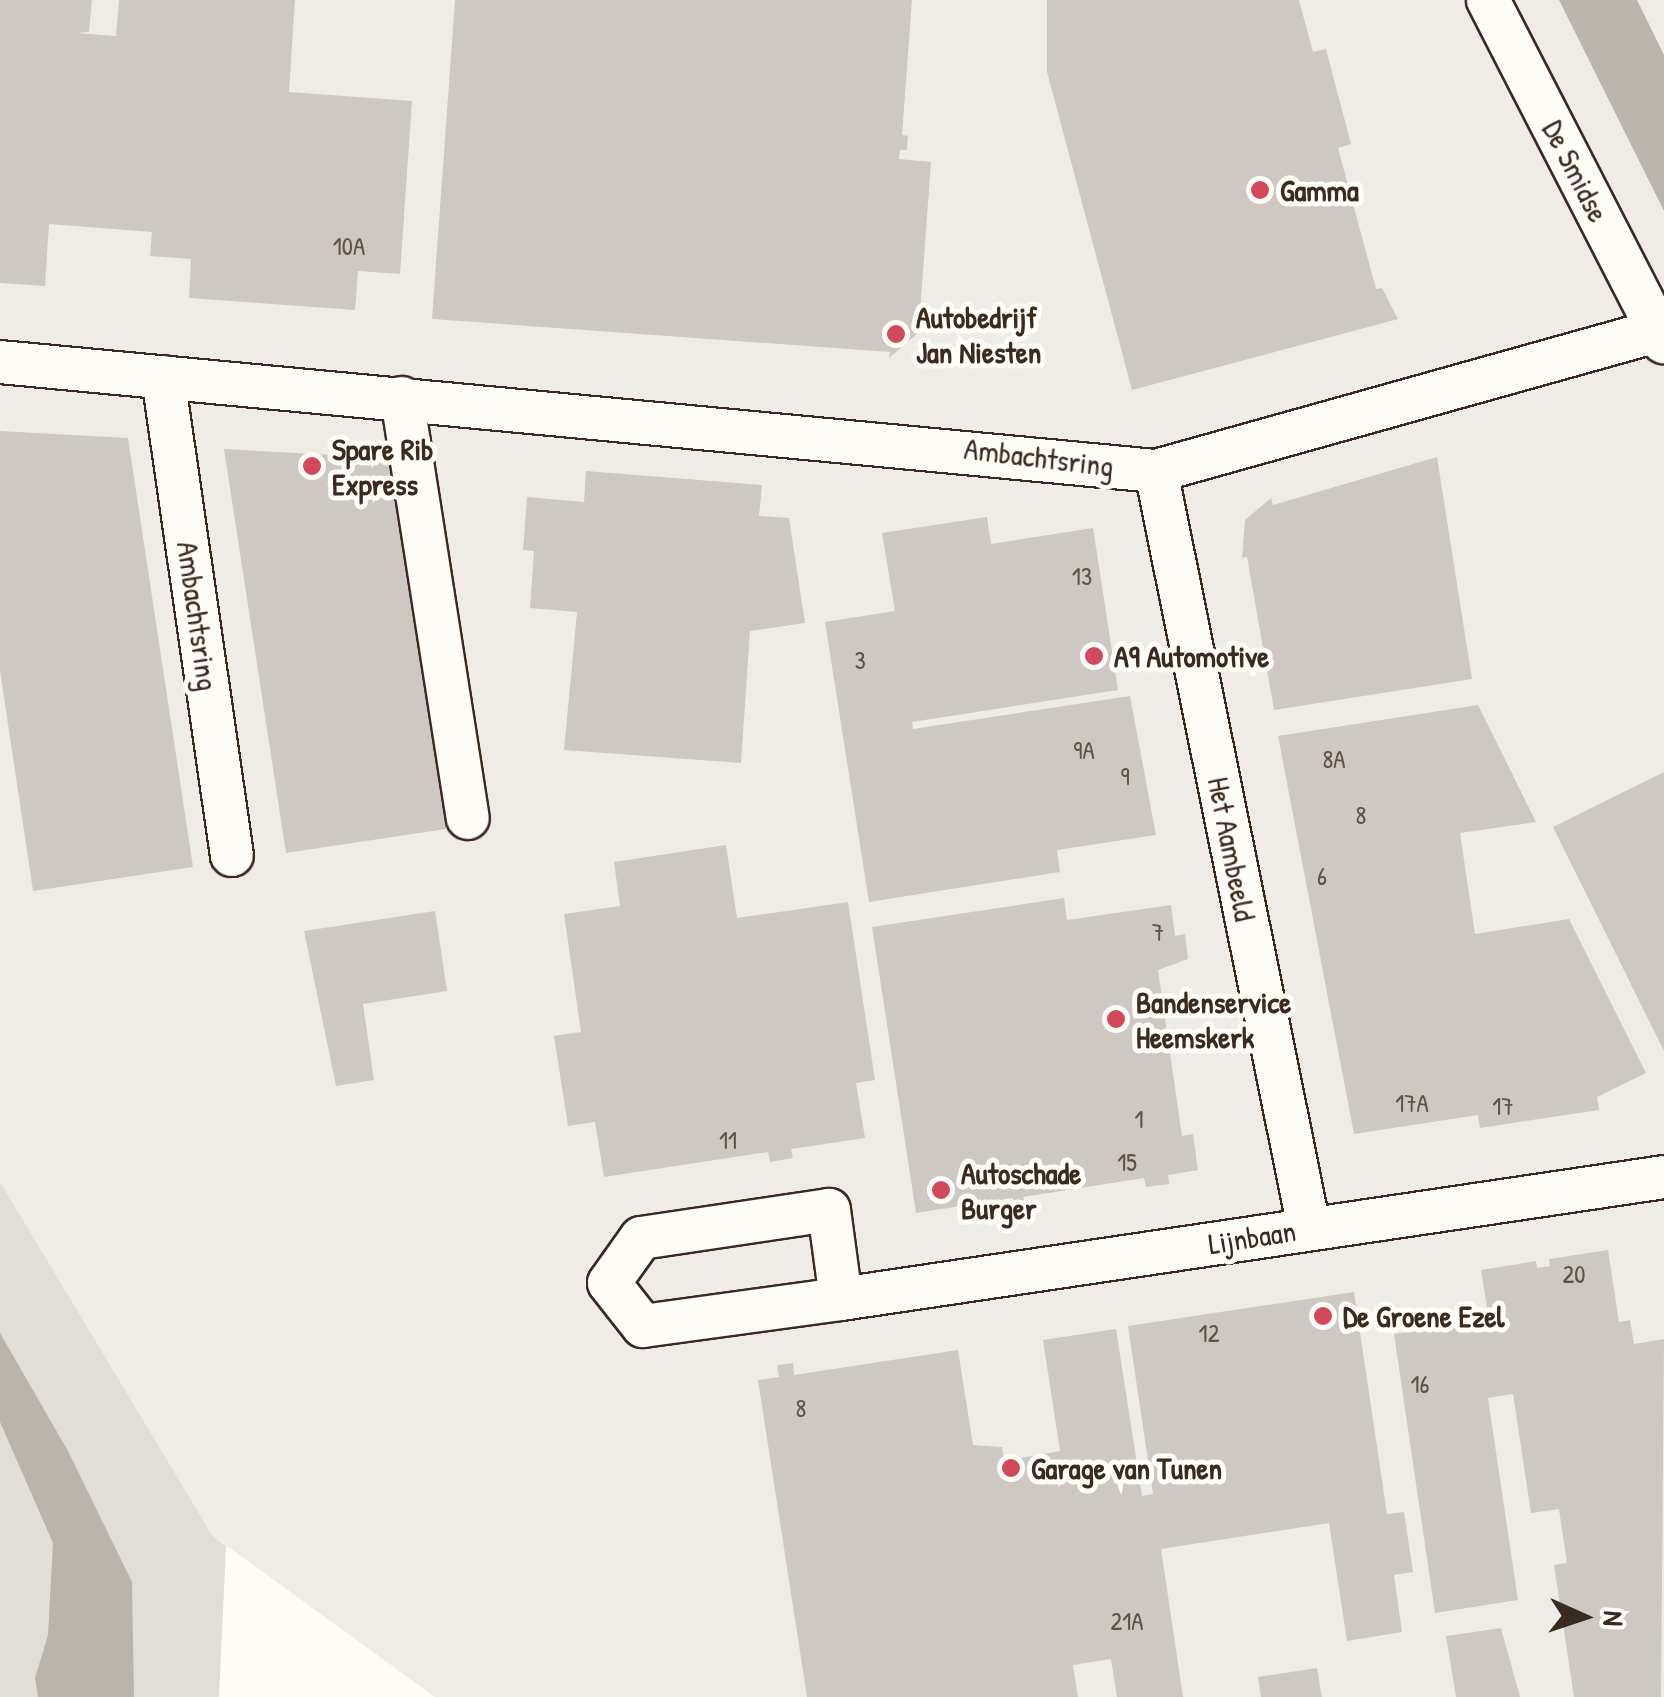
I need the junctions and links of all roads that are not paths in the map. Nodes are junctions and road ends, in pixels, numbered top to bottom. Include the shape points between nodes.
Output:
1 (1488, 0) edge
2 (1662, 334) edge
3 (0, 362) edge
4 (163, 376) junction
5 (402, 398) junction
6 (1156, 470) junction
7 (468, 818) dead end
8 (232, 855) dead end
9 (1664, 1177) edge
10 (1309, 1228) junction
11 (841, 1299) junction

1 - 2 street, De Smidse
2 - 6 street, Ambachtsring
3 - 4 street, Ambachtsring
4 - 5 street, Ambachtsring
4 - 8 street, Ambachtsring
5 - 6 street, Ambachtsring
5 - 7 street
6 - 10 street, Het Aambeeld
9 - 10 street, Lijnbaan
10 - 11 street, Lijnbaan
11 - 11 street, Lijnbaan via 829,1210 641,1238 609,1283 643,1326

